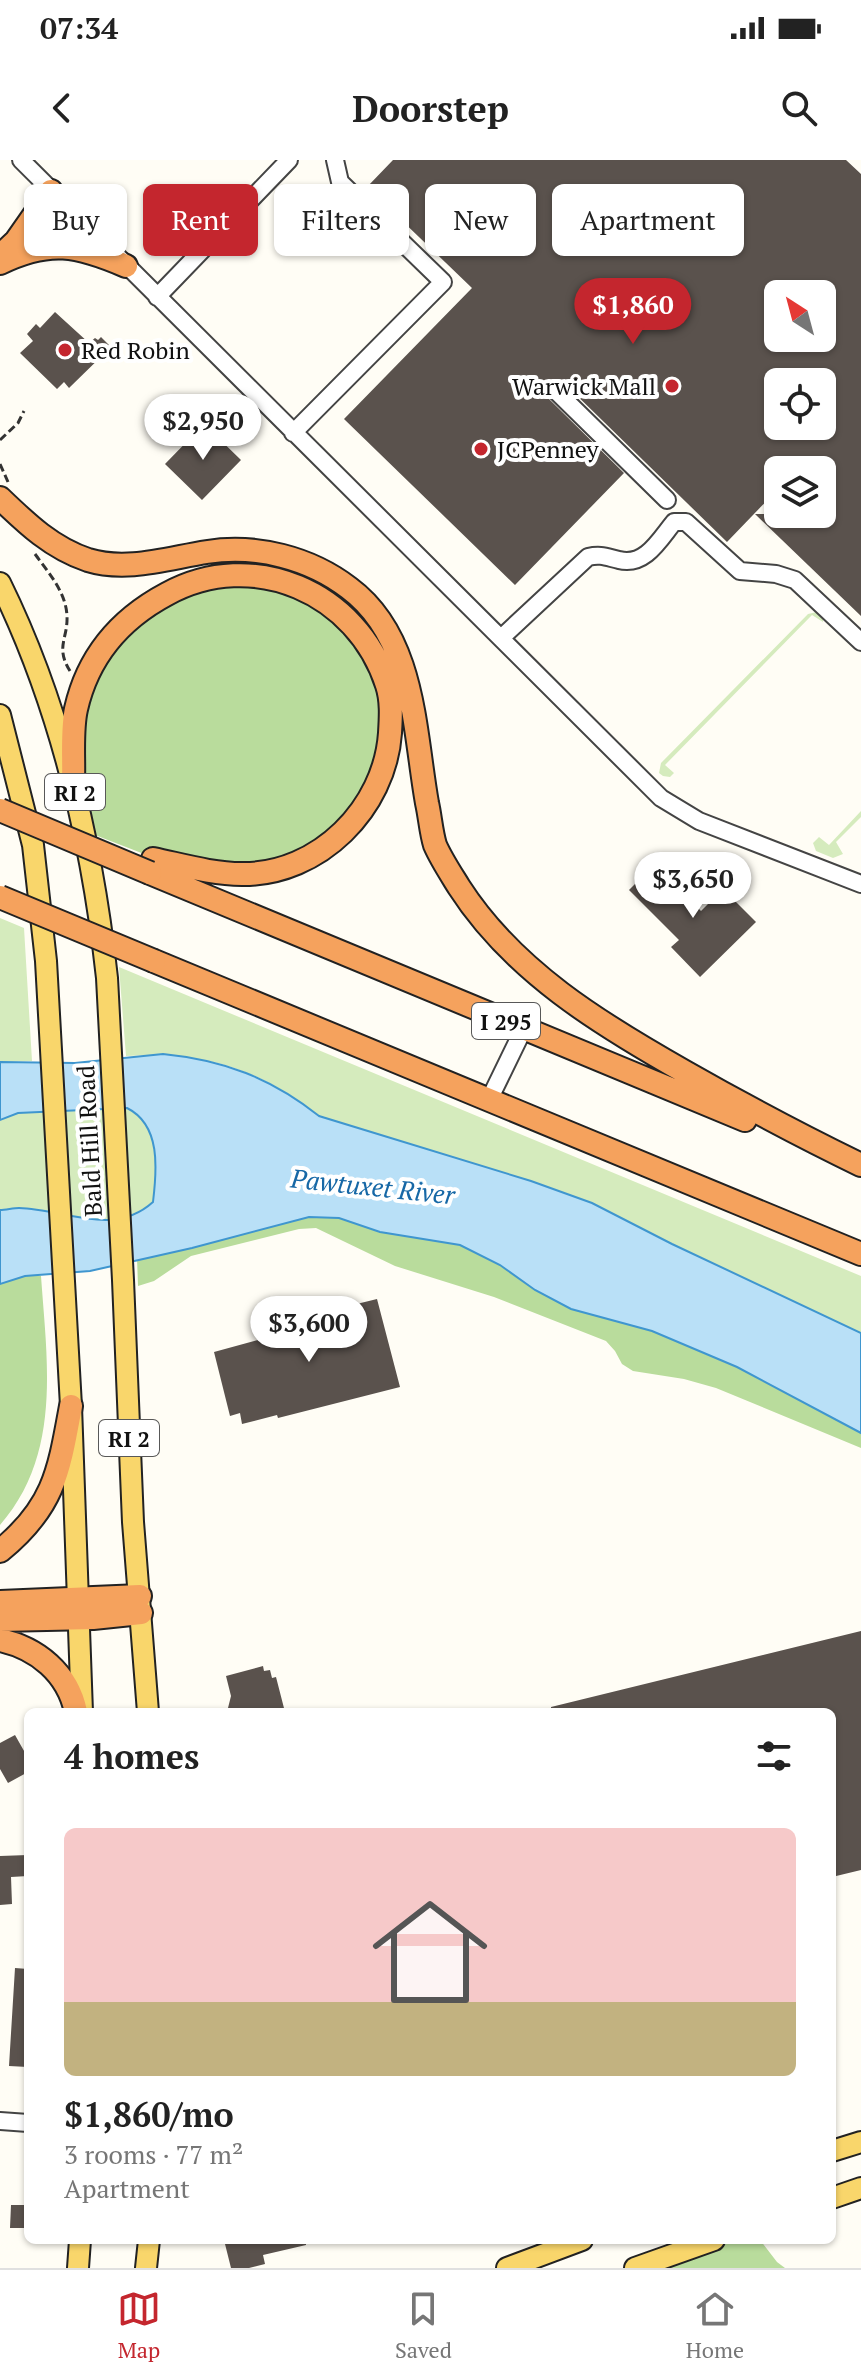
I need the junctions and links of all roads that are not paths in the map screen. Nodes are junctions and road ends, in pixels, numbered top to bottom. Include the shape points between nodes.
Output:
1 (21, 160) edge
2 (289, 160) edge
3 (335, 160) edge
4 (44, 184) edge
5 (24, 230) edge
6 (0, 256) edge
7 (116, 256) edge
8 (0, 263) edge
9 (126, 266) junction
10 (157, 297) junction
11 (556, 391) dead end
12 (293, 433) junction
13 (0, 484) edge
14 (667, 500) dead end
15 (7, 505) edge
16 (0, 583) edge
17 (501, 638) junction
18 (861, 642) edge
19 (0, 715) edge
20 (73, 782) junction
21 (0, 803) edge
22 (0, 810) edge
23 (152, 866) junction
24 (861, 884) edge
25 (0, 897) edge
26 (524, 1028) junction
27 (489, 1100) junction
28 (861, 1167) edge
29 (861, 1254) edge
30 (71, 1406) junction
31 (0, 1551) edge
32 (0, 1602) edge
33 (141, 1604) junction
34 (80, 1608) junction
35 (0, 1620) edge
36 (0, 1640) edge
37 (75, 1708) edge
38 (82, 1708) edge
39 (148, 1708) edge
40 (0, 2121) edge
41 (24, 2123) edge
42 (861, 2142) edge
43 (836, 2150) edge
44 (861, 2188) edge
45 (836, 2197) edge
46 (80, 2244) edge
47 (149, 2244) edge
48 (150, 2244) edge
49 (571, 2244) edge
50 (703, 2244) edge
51 (78, 2268) edge
52 (146, 2268) edge
53 (159, 2268) edge
54 (507, 2268) edge
55 (635, 2268) edge

1 - 4 street
2 - 10 street
3 - 12 street via 340,182 443,282
5 - 6 highway
7 - 9 street
8 - 9 highway via 23,252 60,246 78,247
9 - 10 street
10 - 12 street
11 - 14 street
12 - 17 street
13 - 15 highway
15 - 28 highway via 56,546 90,561 126,565 249,551 293,558 352,589 384,626 407,681 435,844 495,935 526,966 603,1024
16 - 20 main road, Bald Hill Road / RI 2 via 46,694
17 - 18 street via 588,557 601,554 635,561 674,522 686,522 740,571 776,574 804,586
17 - 24 street via 679,811
19 - 30 main road, Bald Hill Road / RI 2 via 33,845 50,1019
20 - 23 highway via 76,710 93,663 107,640 147,605 199,581 257,574 289,581 346,619 377,662 391,714 383,769 359,815 320,851 270,871 243,874
20 - 33 main road, Bald Hill Road / RI 2 via 101,928 108,1012
21 - 23 highway
22 - 23 highway, I 295, bridge
23 - 26 highway, I 295
25 - 27 highway, bridge
26 - 27 street
26 - 28 highway, I 295
27 - 29 highway
30 - 31 highway via 59,1472 37,1515
30 - 34 main road, Bald Hill Road / RI 2
32 - 34 highway
33 - 34 highway
33 - 39 main road, Bald Hill Road / RI 2
34 - 35 highway
34 - 38 main road, Bald Hill Road / RI 2
36 - 37 highway via 43,1658 59,1674
40 - 41 street
42 - 43 main road
44 - 45 main road
46 - 51 main road
47 - 52 main road
48 - 53 main road
49 - 54 main road
50 - 55 main road

